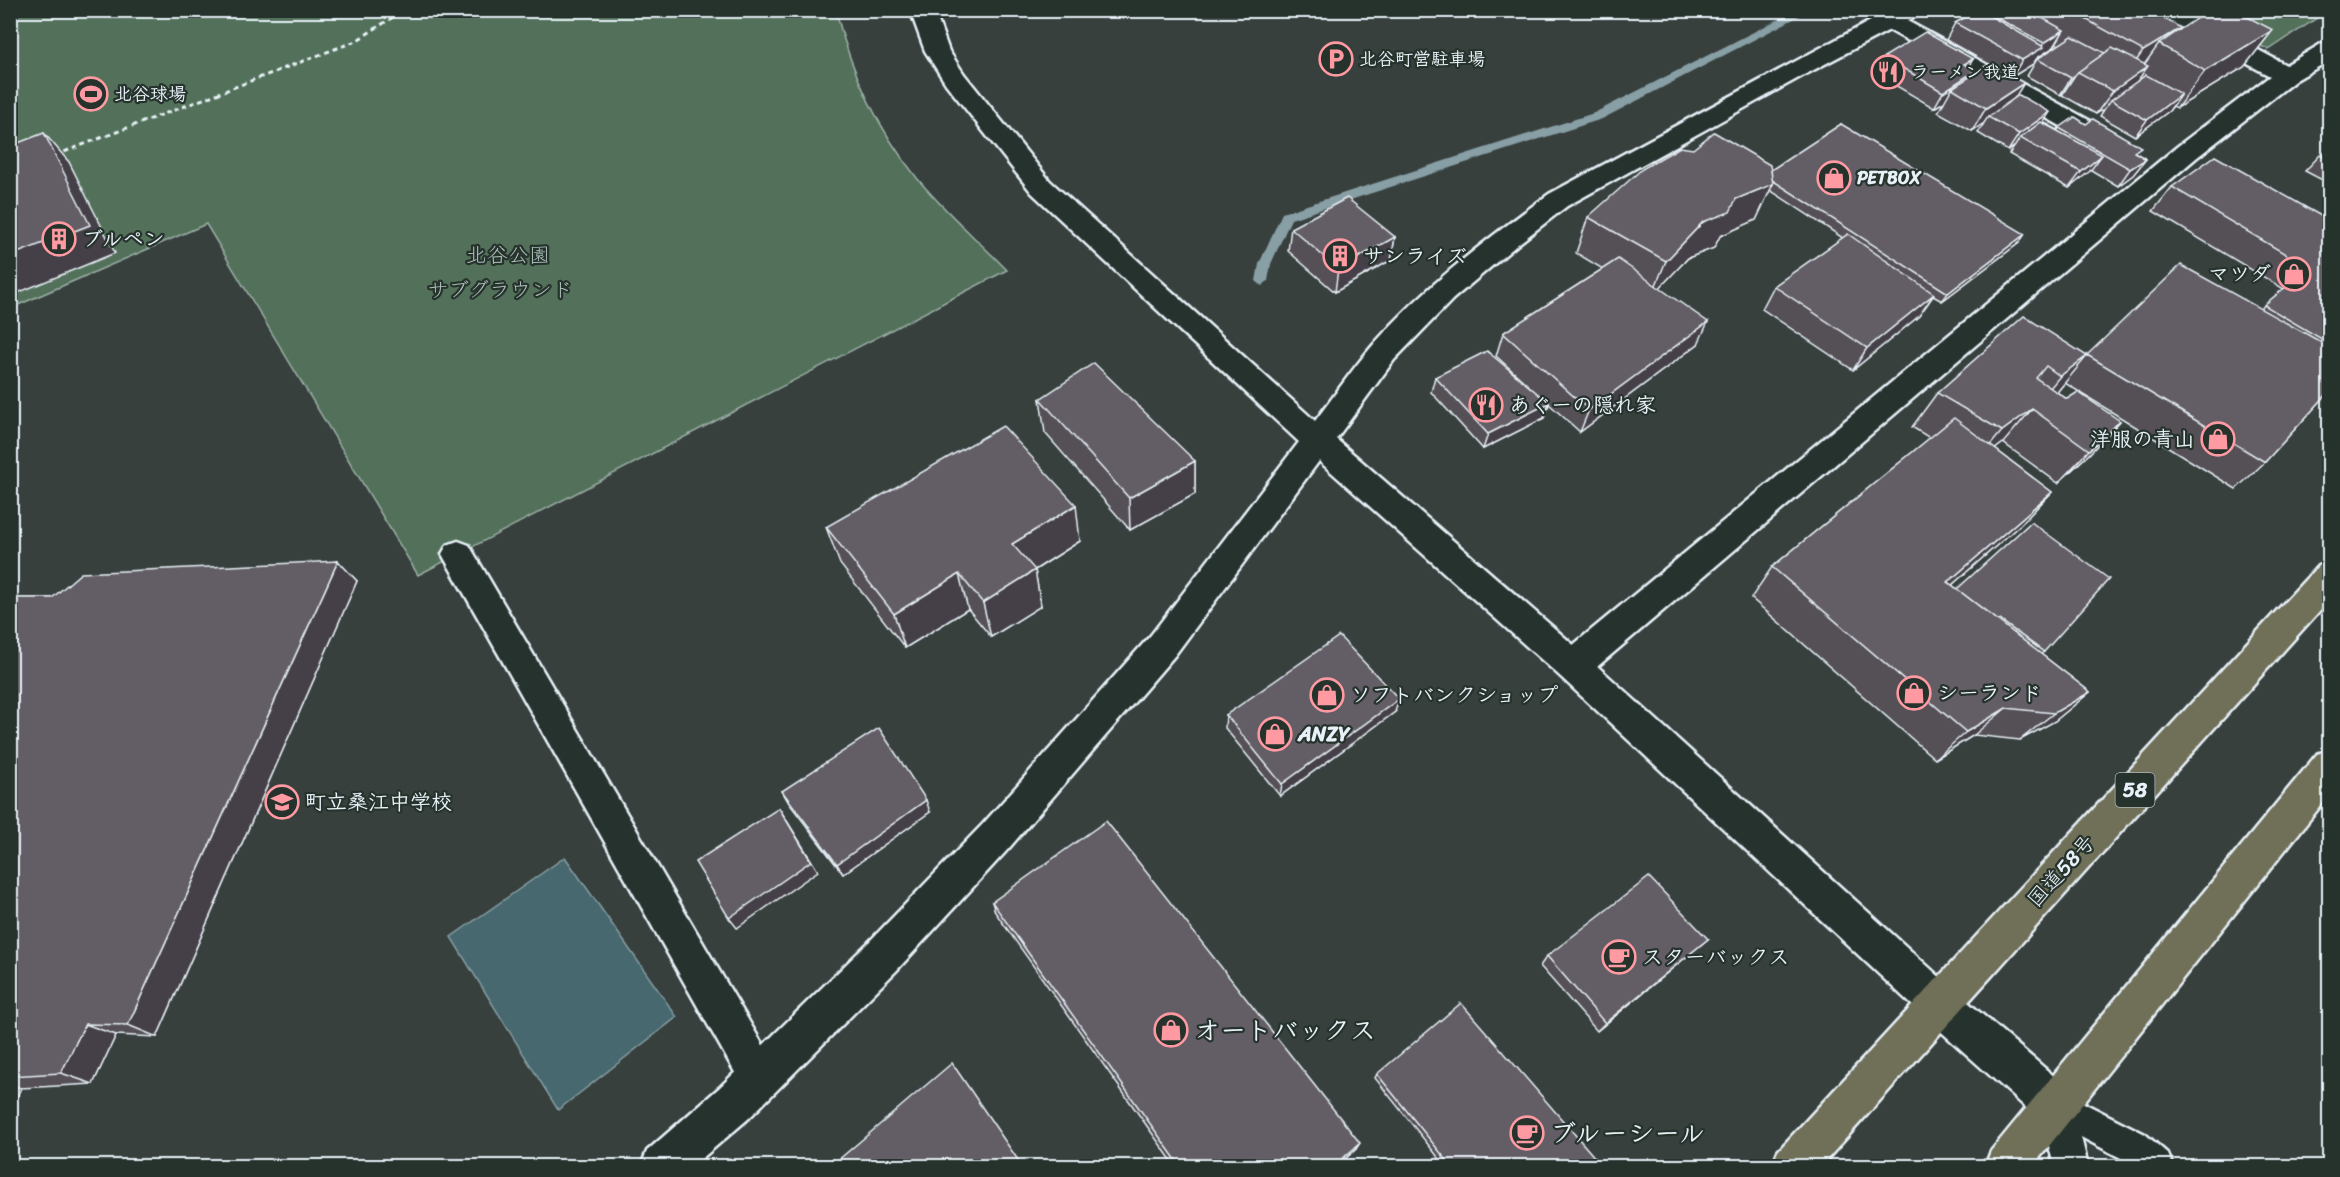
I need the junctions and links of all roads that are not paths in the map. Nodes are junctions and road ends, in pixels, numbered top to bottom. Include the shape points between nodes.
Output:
1 (922, 10) edge
2 (2165, 10) edge
3 (1900, 16) edge
4 (2330, 48) edge
5 (2287, 75) junction
6 (2147, 162) junction
7 (1316, 439) junction
8 (458, 554) dead end
9 (2330, 576) edge
10 (1573, 666) junction
11 (2330, 766) edge
12 (1941, 1005) junction
13 (760, 1077) junction
14 (2056, 1106) junction
15 (662, 1167) edge
16 (1793, 1167) edge
17 (2006, 1167) edge
18 (2071, 1167) edge
19 (2157, 1167) edge

1 - 7 street via 937,51 955,80 1041,187
2 - 5 street
3 - 6 street
3 - 7 street via 1558,200 1443,292 1384,352
4 - 5 street
5 - 6 street
6 - 10 street
7 - 10 street
7 - 13 street via 1163,645 1111,705 996,836
8 - 13 street
9 - 12 highway, 国道58号 / 58
10 - 12 street
11 - 14 highway
12 - 14 street
12 - 16 highway, 国道58号 / 58
13 - 15 street
14 - 17 highway
14 - 18 lane
14 - 19 lane via 2133,1146

